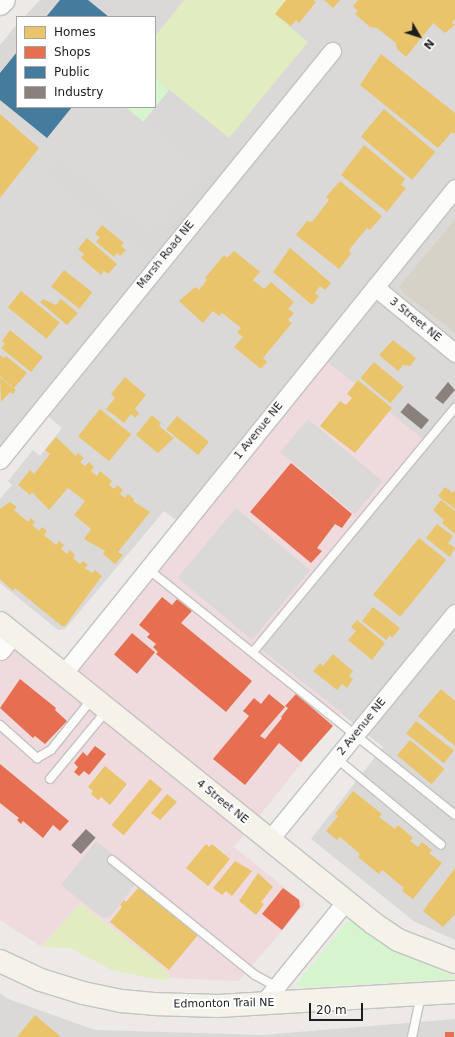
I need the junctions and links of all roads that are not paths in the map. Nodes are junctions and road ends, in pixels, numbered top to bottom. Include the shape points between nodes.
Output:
1 (6, 0) edge
2 (0, 6) edge
3 (332, 51) dead end
4 (455, 188) edge
5 (375, 287) junction
6 (455, 353) edge
7 (455, 408) edge
8 (0, 460) edge
9 (148, 569) junction
10 (455, 612) edge
11 (4, 635) edge
12 (253, 652) junction
13 (64, 674) junction
14 (100, 703) junction
15 (0, 725) edge
16 (356, 735) junction
17 (336, 758) junction
18 (50, 779) dead end
19 (455, 815) edge
20 (269, 840) junction
21 (441, 845) dead end
22 (112, 860) dead end
23 (346, 901) junction
24 (455, 962) edge
25 (2, 966) edge
26 (277, 987) junction
27 (455, 992) edge
28 (421, 994) junction
29 (263, 1003) junction
30 (412, 1037) edge

1 - 2 street
3 - 8 street, Marsh Road NE
4 - 5 street, 1 Avenue NE
5 - 6 street, 3 Street NE
5 - 9 street, 1 Avenue NE
7 - 12 lane
9 - 12 lane
9 - 13 street, 1 Avenue NE
10 - 16 street, 2 Avenue NE
11 - 13 main road, 4 Street NE
12 - 16 lane
13 - 14 main road, 4 Street NE
14 - 15 lane via 51,750 37,758
14 - 18 lane
14 - 20 main road, 4 Street NE
16 - 17 street, 2 Avenue NE
16 - 19 lane
17 - 20 street, 2 Avenue NE
17 - 21 lane
20 - 23 main road, 4 Street NE
22 - 26 lane via 254,975
23 - 24 main road, 4 Street NE via 398,940
23 - 26 street
25 - 29 main road, Edmonton Trail NE via 41,980 121,1001 190,1006
26 - 29 street
27 - 28 main road, Edmonton Trail NE
28 - 29 main road, Edmonton Trail NE
28 - 30 lane

